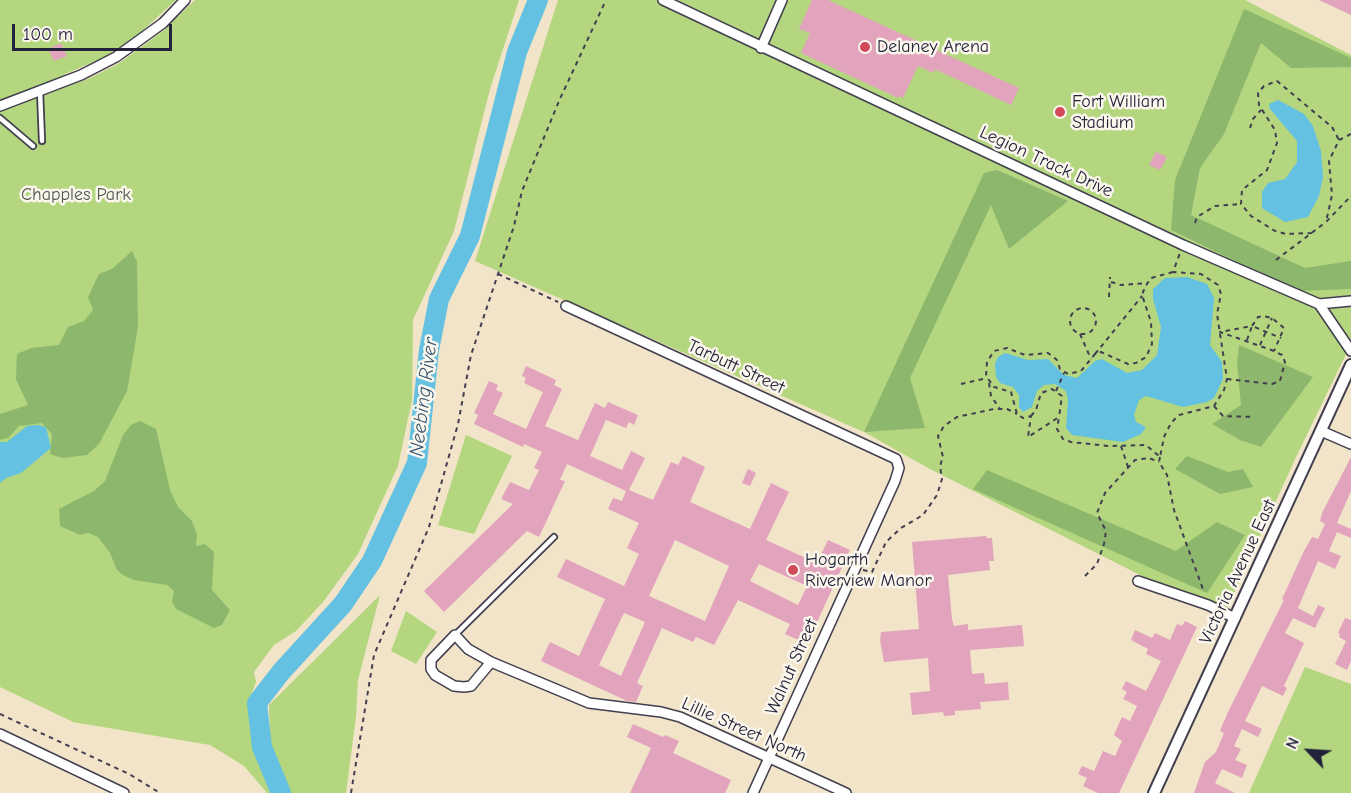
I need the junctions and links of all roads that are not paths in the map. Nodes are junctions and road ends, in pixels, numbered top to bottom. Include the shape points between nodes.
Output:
1 (185, 0) edge
2 (663, 0) edge
3 (782, 0) edge
4 (761, 48) junction
5 (40, 91) junction
6 (0, 106) edge
7 (0, 118) edge
8 (42, 141) dead end
9 (33, 146) dead end
10 (1351, 301) edge
11 (1319, 304) junction
12 (566, 306) road end
13 (1351, 351) edge
14 (1351, 365) edge
15 (1320, 431) junction
16 (1351, 444) edge
17 (893, 457) joint
18 (554, 537) dead end
19 (1138, 581) dead end
20 (1235, 618) junction
21 (455, 635) junction
22 (491, 662) junction
23 (1, 738) edge
24 (769, 759) junction
25 (124, 793) edge
26 (753, 793) edge
27 (846, 793) edge
28 (1154, 793) edge

1 - 5 street via 163,23 116,57
2 - 4 street, Legion Track Drive
3 - 4 street
4 - 11 street, Legion Track Drive
5 - 6 street
5 - 8 lane
7 - 9 lane
10 - 11 street, Legion Track Drive
11 - 13 street
12 - 17 street, Tarbutt Street
14 - 15 street, Victoria Avenue East
15 - 16 street
15 - 20 street, Victoria Avenue East
17 - 24 street, Walnut Street via 899,468 895,481
18 - 21 lane
19 - 20 street
20 - 28 street, Victoria Avenue East
21 - 22 street, Lillie Street North via 468,649
21 - 22 street via 431,660 430,669 435,675 454,686 471,686
22 - 24 street, Lillie Street North via 589,703 680,717
23 - 25 street
24 - 26 street, Walnut Street
24 - 27 street, Lillie Street North

